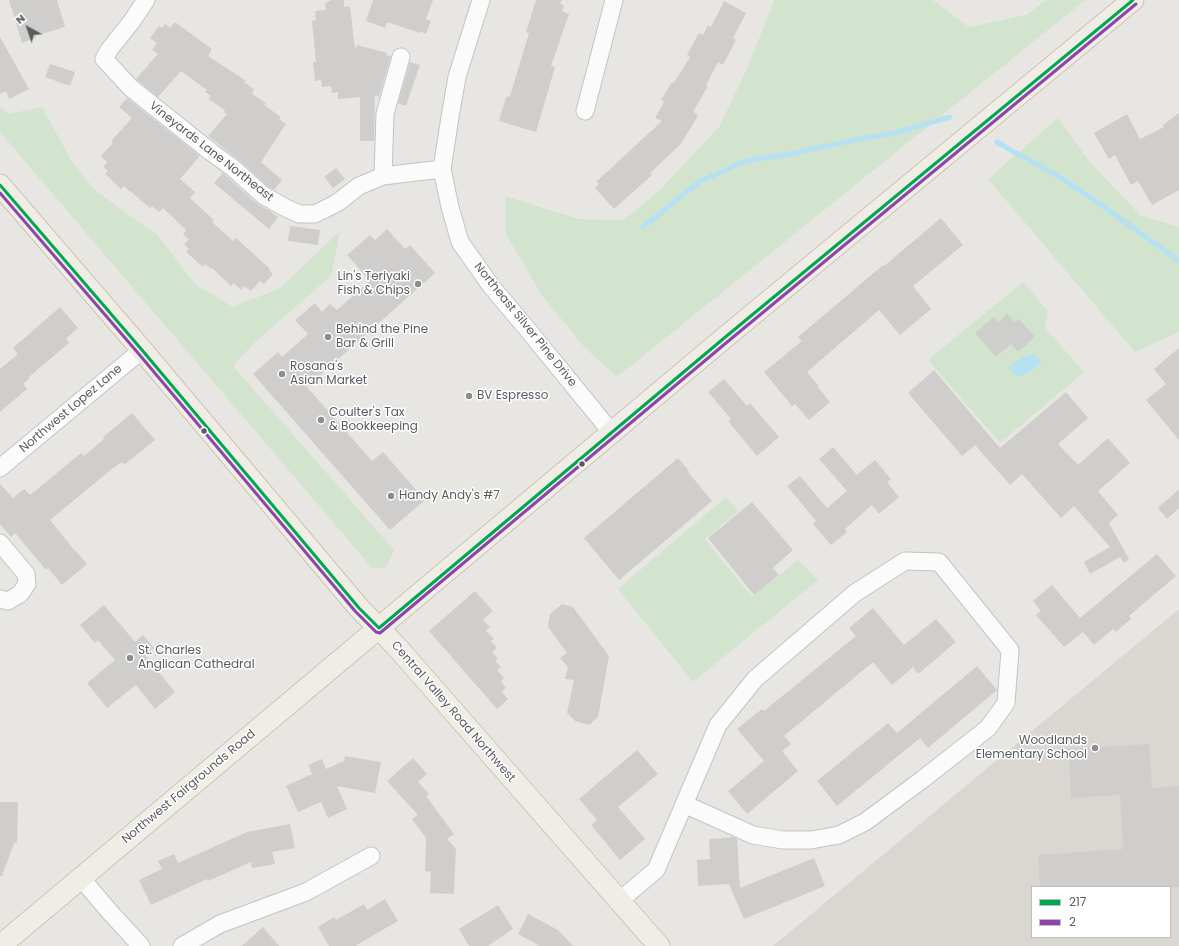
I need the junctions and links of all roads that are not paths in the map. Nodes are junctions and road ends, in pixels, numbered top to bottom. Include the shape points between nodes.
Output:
1 (146, 0) edge
2 (481, 0) edge
3 (614, 0) edge
4 (1133, 0) edge
5 (401, 57) dead end
6 (584, 111) dead end
7 (442, 169) junction
8 (383, 176) junction
9 (0, 185) edge
10 (142, 350) junction
11 (612, 433) junction
12 (0, 468) edge
13 (0, 543) edge
14 (0, 599) edge
15 (379, 628) junction
16 (684, 804) junction
17 (371, 856) dead end
18 (82, 878) junction
19 (620, 901) junction
20 (0, 946) edge
21 (141, 946) edge
22 (182, 946) edge
23 (659, 946) edge

1 - 8 street, Vineyards Lane Northeast via 104,59 131,88 233,168 263,195 299,214 315,214 337,203 359,186
2 - 7 street, Northeast Silver Pine Drive via 457,77
3 - 6 street
4 - 11 main road, Northwest Fairgrounds Road
5 - 8 street via 385,114
7 - 8 street, Vineyards Lane Northeast
7 - 11 street, Northeast Silver Pine Drive via 460,242 491,286
9 - 10 main road, Central Valley Road Northwest
10 - 12 street, Northwest Lopez Lane
10 - 15 main road, Central Valley Road Northwest via 359,608
11 - 15 main road, Northwest Fairgrounds Road
13 - 14 street via 26,574 27,584 20,594 8,601
15 - 18 main road, Northwest Fairgrounds Road
15 - 19 main road, Central Valley Road Northwest
16 - 16 street via 718,725 755,679 855,593 905,561 939,562 1010,650 1006,703 988,728 865,822 838,835 811,840 783,840 753,835
16 - 19 street via 656,870
17 - 22 street via 306,892 220,924
18 - 20 main road, Northwest Fairgrounds Road
18 - 21 street
19 - 23 main road, Central Valley Road Northwest

